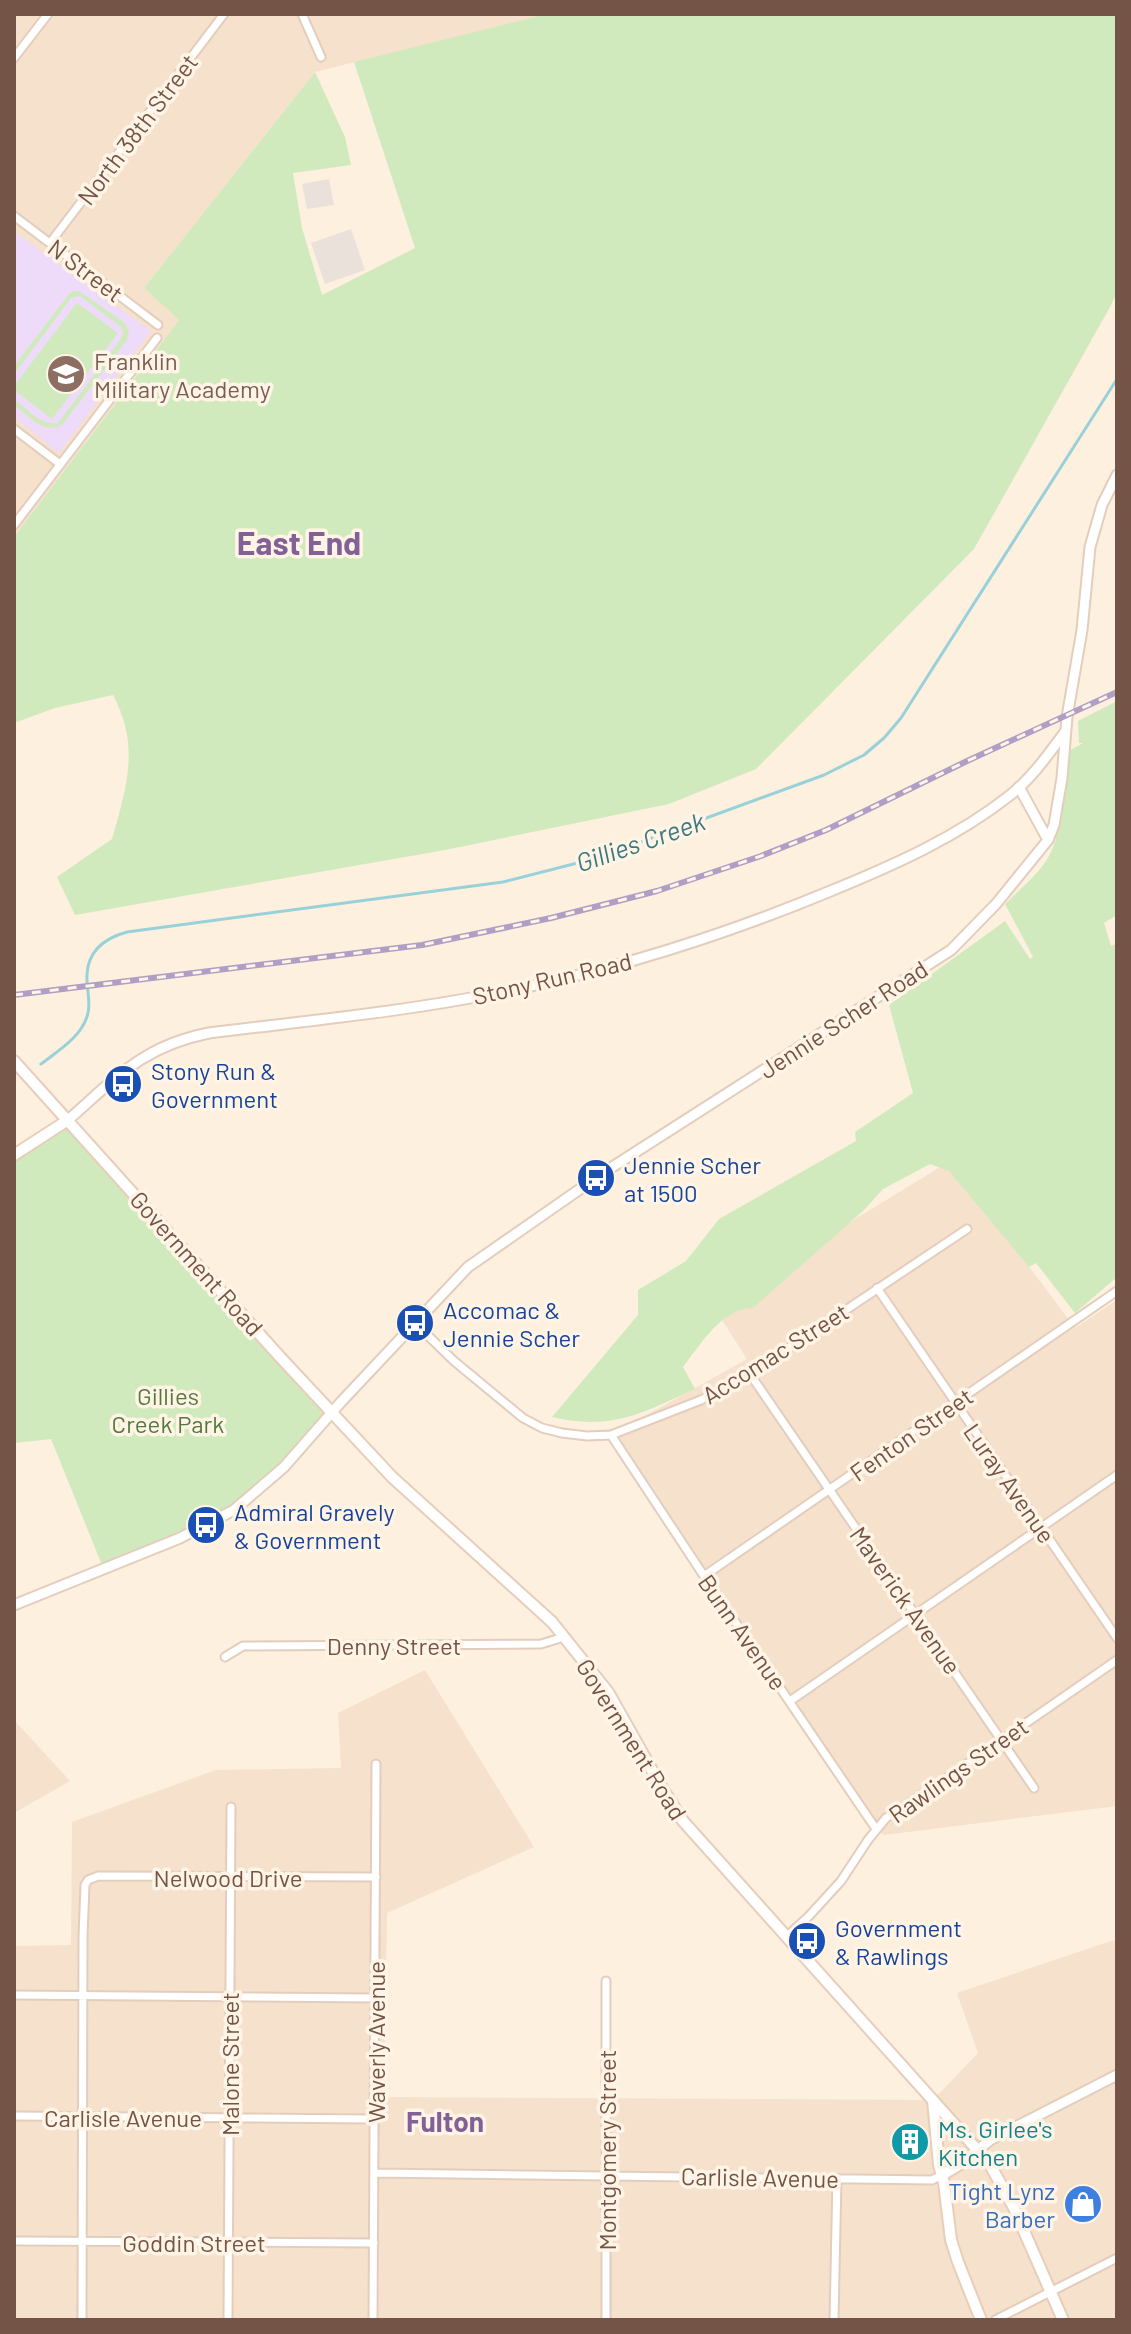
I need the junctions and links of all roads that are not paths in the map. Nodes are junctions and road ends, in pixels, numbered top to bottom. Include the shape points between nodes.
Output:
1 (224, 14) edge
2 (302, 14) edge
3 (43, 16) edge
4 (321, 57) dead end
5 (14, 58) edge
6 (14, 216) edge
7 (50, 243) junction
8 (158, 325) dead end
9 (157, 338) dead end
10 (14, 429) edge
11 (60, 464) junction
12 (1117, 475) edge
13 (14, 525) edge
14 (1065, 732) junction
15 (1019, 787) junction
16 (1048, 840) junction
17 (14, 1061) edge
18 (68, 1120) junction
19 (14, 1155) edge
20 (967, 1229) dead end
21 (877, 1288) junction
22 (1117, 1291) edge
23 (415, 1323) junction
24 (750, 1374) junction
25 (955, 1404) junction
26 (332, 1412) junction
27 (611, 1435) junction
28 (1117, 1475) edge
29 (830, 1490) junction
30 (1040, 1527) junction
31 (704, 1576) junction
32 (14, 1605) edge
33 (917, 1615) junction
34 (564, 1637) junction
35 (1117, 1638) edge
36 (225, 1657) dead end
37 (1117, 1660) edge
38 (790, 1701) junction
39 (1002, 1740) junction
40 (376, 1764) dead end
41 (1034, 1788) dead end
42 (231, 1807) dead end
43 (876, 1829) junction
44 (231, 1877) junction
45 (376, 1877) junction
46 (786, 1937) junction
47 (606, 1981) dead end
48 (14, 1995) edge
49 (83, 1996) junction
50 (230, 1996) junction
51 (376, 1998) junction
52 (1117, 2075) edge
53 (933, 2100) junction
54 (14, 2116) edge
55 (82, 2117) junction
56 (229, 2117) junction
57 (375, 2119) junction
58 (978, 2150) junction
59 (375, 2173) junction
60 (605, 2175) junction
61 (942, 2175) junction
62 (837, 2178) junction
63 (14, 2241) edge
64 (82, 2241) junction
65 (228, 2242) junction
66 (374, 2243) junction
67 (1117, 2258) edge
68 (1051, 2293) junction
69 (82, 2320) edge
70 (228, 2320) edge
71 (373, 2320) edge
72 (606, 2320) edge
73 (834, 2320) edge
74 (981, 2320) edge
75 (995, 2320) edge
76 (1063, 2320) edge

1 - 7 street, North 38th Street
2 - 4 street
3 - 5 street
6 - 7 street, N Street
7 - 8 street, N Street
9 - 11 street
10 - 11 street
11 - 13 street
12 - 14 street, Jennie Scher Road via 1093,533
14 - 15 street, Stony Run Road
14 - 16 street, Jennie Scher Road via 1060,791
15 - 16 street
15 - 18 street, Stony Run Road via 922,850 719,934 496,994 192,1036 137,1061
16 - 23 street, Jennie Scher Road via 951,950 583,1186 468,1267
17 - 18 main road, Government Road
18 - 19 main road, Stony Run Road
18 - 26 main road, Government Road
20 - 21 street, Accomac Street
21 - 24 street, Accomac Street
21 - 25 street, Luray Avenue
22 - 25 street, Fenton Street
23 - 26 street, Jennie Scher Road
23 - 27 street, Accomac Street via 523,1418 562,1433
24 - 27 street, Accomac Street via 701,1400
24 - 29 street, Maverick Avenue
25 - 29 street, Fenton Street
25 - 30 street, Luray Avenue
26 - 32 street, Jennie Scher Road via 278,1473 234,1510 180,1538
26 - 34 main road, Government Road via 392,1477
27 - 31 street, Bunn Avenue
28 - 30 street
29 - 31 street, Fenton Street
29 - 33 street, Maverick Avenue
30 - 33 street
30 - 35 street, Luray Avenue
31 - 38 street, Bunn Avenue
33 - 38 street
33 - 39 street, Maverick Avenue
34 - 36 street, Denny Street via 541,1644 243,1646
34 - 46 main road, Government Road via 608,1692 683,1821
37 - 39 street, Rawlings Street
38 - 43 street, Bunn Avenue
39 - 41 street, Maverick Avenue
39 - 43 street, Rawlings Street
40 - 45 street, Waverly Avenue
42 - 44 street, Malone Street
43 - 46 street, Rawlings Street via 841,1881
44 - 45 street, Nelwood Drive
44 - 49 street, Nelwood Drive via 88,1880
44 - 50 street, Malone Street
45 - 51 street, Waverly Avenue
46 - 53 main road, Government Road
47 - 60 street, Montgomery Street
48 - 49 street
49 - 50 street
49 - 55 street
50 - 51 street
50 - 56 street, Malone Street
51 - 57 street, Waverly Avenue
52 - 58 street, Carlisle Avenue
53 - 58 main road, Government Road
53 - 61 main road
54 - 55 street, Carlisle Avenue
55 - 56 street, Carlisle Avenue
55 - 64 street
56 - 57 street, Carlisle Avenue
56 - 65 street, Malone Street
57 - 59 street, Waverly Avenue
58 - 61 main road, Carlisle Avenue
58 - 68 main road, Government Road via 1008,2196
59 - 60 street, Carlisle Avenue
59 - 66 street, Waverly Avenue
60 - 62 street, Carlisle Avenue
60 - 72 street, Montgomery Street
61 - 62 street, Carlisle Avenue via 932,2180
61 - 74 main road via 953,2247
62 - 73 street
63 - 64 street, Goddin Street
64 - 65 street, Goddin Street
64 - 69 street
65 - 66 street, Goddin Street
65 - 70 street, Malone Street
66 - 71 street, Waverly Avenue
67 - 68 street
68 - 75 street
68 - 76 main road, Government Road

